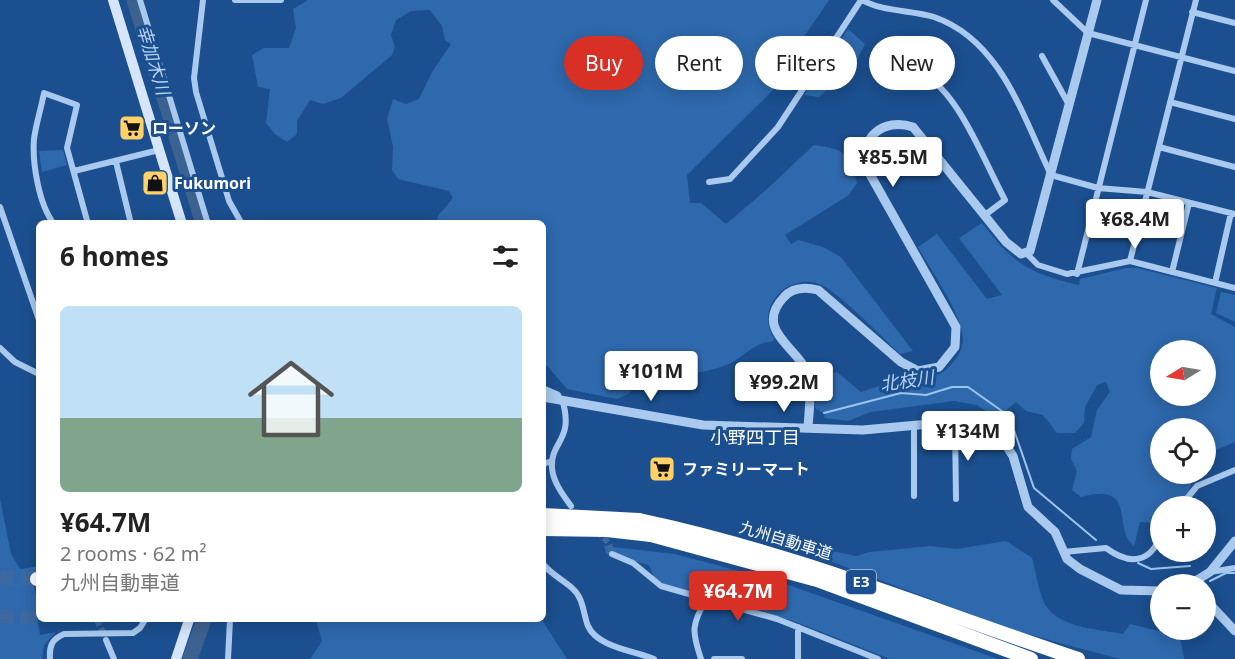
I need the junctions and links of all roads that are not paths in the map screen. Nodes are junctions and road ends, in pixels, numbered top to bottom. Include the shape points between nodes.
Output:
1 (113, 0) edge
2 (140, 0) edge
3 (203, 0) edge
4 (235, 0) edge
5 (281, 0) edge
6 (862, 0) edge
7 (1053, 0) edge
8 (1097, 0) edge
9 (1146, 0) edge
10 (1196, 0) edge
11 (1192, 12) junction
12 (1235, 23) edge
13 (1088, 33) junction
14 (1134, 45) junction
15 (1042, 56) dead end
16 (1181, 57) junction
17 (1235, 71) edge
18 (941, 90) edge
19 (1170, 102) junction
20 (1069, 106) junction
21 (1235, 119) edge
22 (1158, 147) junction
23 (159, 150) junction
24 (116, 162) junction
25 (1235, 167) edge
26 (74, 171) junction
27 (1052, 176) junction
28 (709, 182) dead end
29 (1098, 188) junction
30 (1147, 192) junction
31 (1189, 203) junction
32 (0, 207) edge
33 (1233, 214) edge
34 (985, 215) junction
35 (51, 220) edge
36 (87, 220) edge
37 (130, 220) edge
38 (181, 220) edge
39 (207, 220) edge
40 (240, 220) edge
41 (1026, 253) junction
42 (1130, 261) junction
43 (1172, 272) junction
44 (1077, 274) junction
45 (1215, 283) junction
46 (1235, 288) edge
47 (36, 311) edge
48 (0, 348) edge
49 (36, 372) edge
50 (546, 391) edge
51 (546, 397) edge
52 (562, 399) junction
53 (914, 424) junction
54 (955, 425) junction
55 (808, 427) junction
56 (552, 461) junction
57 (546, 463) edge
58 (1235, 470) edge
59 (914, 496) dead end
60 (1188, 496) edge
61 (956, 499) dead end
62 (571, 506) dead end
63 (546, 515) edge
64 (546, 529) edge
65 (1235, 541) edge
66 (1063, 552) junction
67 (1150, 553) edge
68 (612, 554) tunnel mouth
69 (546, 568) edge
70 (1235, 568) edge
71 (1210, 572) junction
72 (1207, 574) edge
73 (1150, 591) edge
74 (706, 600) junction
75 (1216, 611) edge
76 (144, 622) edge
77 (188, 622) edge
78 (230, 622) edge
79 (798, 627) junction
80 (1235, 631) edge
81 (106, 640) tunnel mouth
82 (50, 659) edge
83 (114, 659) edge
84 (176, 659) edge
85 (228, 659) edge
86 (654, 659) edge
87 (701, 659) edge
88 (714, 659) edge
89 (742, 659) edge
90 (798, 659) edge
91 (878, 659) edge
92 (1031, 659) edge
93 (1078, 659) edge

1 - 23 main road
2 - 39 street
3 - 40 street via 194,78 196,92 229,201
4 - 5 street
6 - 27 street via 933,17 970,35 996,63
6 - 28 street via 778,127 730,179
7 - 13 street
8 - 13 street
9 - 14 street
10 - 11 street
11 - 12 street
11 - 16 street
13 - 14 street
13 - 20 street
14 - 16 street
14 - 29 street
15 - 20 street
16 - 17 street
16 - 19 street
18 - 34 street via 956,106 1005,200
19 - 21 street
19 - 22 street
20 - 27 street
22 - 25 street
22 - 30 street
23 - 24 street
23 - 38 main road
24 - 26 street
24 - 37 street
26 - 35 street via 67,148 77,105 44,93 34,140 38,185
26 - 36 street
27 - 29 street
27 - 41 street via 1033,246
29 - 30 street
29 - 44 street
30 - 31 street
30 - 42 street
31 - 33 street
31 - 43 street
32 - 47 street
33 - 45 street
34 - 41 street via 1016,251
34 - 55 street via 913,128 895,123 870,138 865,152 867,169 956,327 955,347 939,367 918,371 901,362 818,290 801,288 786,294 775,311 775,327 808,375
41 - 44 street via 1038,265
42 - 43 street
42 - 44 street
43 - 45 street
45 - 46 street
48 - 49 street via 15,362
50 - 52 street
51 - 52 street
52 - 55 street via 703,425
52 - 56 street via 568,423
53 - 54 street
53 - 55 street via 863,430
53 - 59 street
54 - 61 street
54 - 66 street via 985,430 1003,441 1012,456 1028,507 1054,532
56 - 57 street
56 - 62 street via 555,480
58 - 60 street via 1197,486
63 - 93 highway, 九州自動車道 / E3, bridge via 639,520 704,534 820,567
64 - 92 highway, 九州自動車道 / E3, bridge via 651,535 817,580
65 - 71 street
66 - 67 street via 1106,548 1119,558 1138,558
66 - 73 street via 1080,569 1121,590
68 - 74 street via 633,563 661,586
69 - 86 street via 573,588 592,634
70 - 71 street
71 - 72 street
74 - 79 street
74 - 87 street via 695,619 693,634
75 - 80 street
76 - 82 street via 133,633 71,633 56,638
77 - 84 main road
78 - 85 street
79 - 90 street
79 - 91 street
81 - 83 street
88 - 89 street

